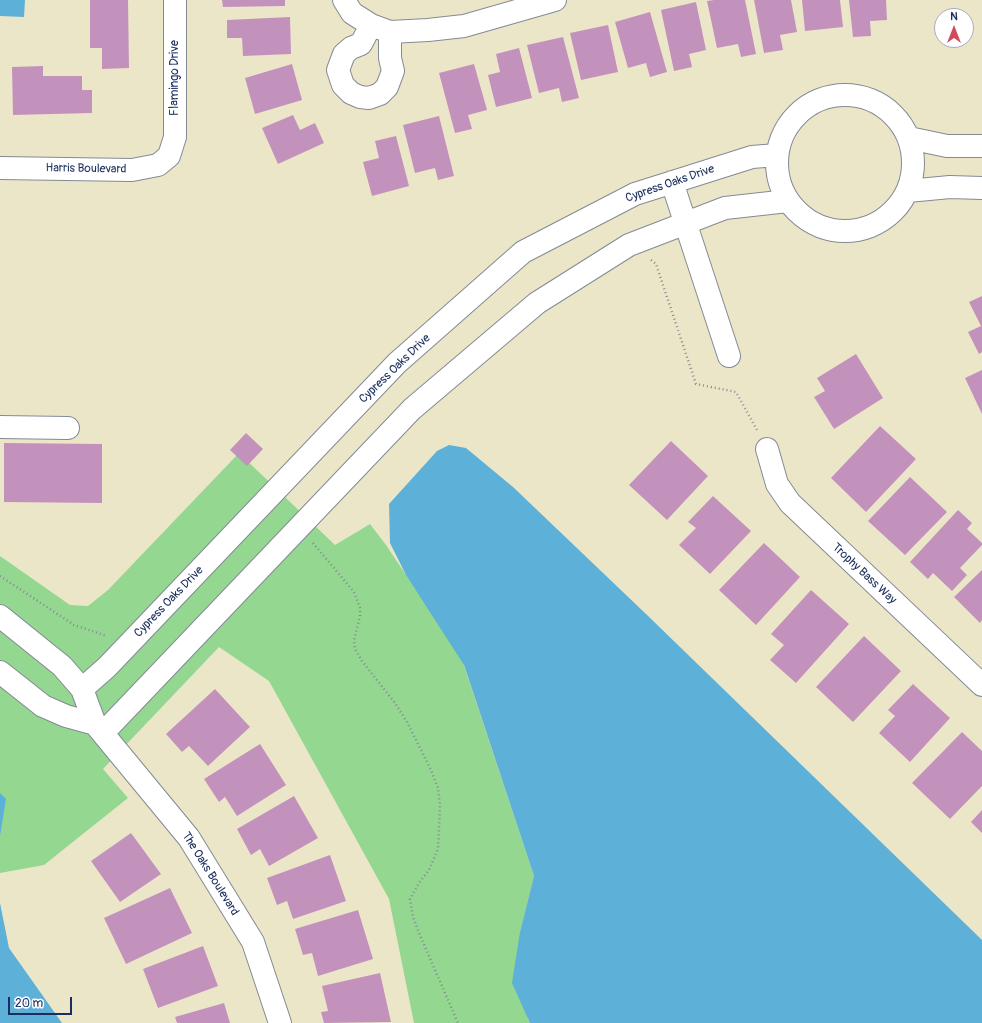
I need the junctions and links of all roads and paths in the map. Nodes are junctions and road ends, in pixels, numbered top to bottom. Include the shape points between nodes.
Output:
1 (176, 0) edge
2 (344, 0) edge
3 (555, 0) edge
4 (909, 138) junction
5 (982, 146) edge
6 (777, 155) junction
7 (169, 156) joint
8 (0, 168) edge
9 (672, 182) junction
10 (982, 188) edge
11 (908, 191) junction
12 (788, 201) junction
13 (685, 223) junction
14 (629, 245) junction
15 (729, 356) dead end
16 (0, 427) edge
17 (68, 428) dead end
18 (767, 449) joint
19 (300, 527) junction
20 (0, 576) edge
21 (0, 616) edge
22 (130, 643) junction
23 (0, 672) edge
24 (982, 685) edge
25 (82, 689) junction
26 (99, 728) junction
27 (280, 1023) edge
28 (458, 1023) edge

1 - 7 street, Flamingo Drive via 175,137
2 - 3 street via 352,13 381,29 428,30 464,26
4 - 5 street via 948,146
4 - 6 street via 898,119 880,104 859,96 837,96 815,102 796,115 783,133
4 - 11 street via 914,156 913,174
6 - 9 street, Cypress Oaks Drive via 752,157
6 - 12 street via 778,179
7 - 8 street, Harris Boulevard via 158,165 132,170
9 - 13 street
9 - 22 street, Cypress Oaks Drive via 635,194 523,252 397,364
10 - 11 street via 950,187
11 - 12 street via 897,209 881,222 861,230 840,232 820,227 802,216
12 - 13 street via 725,208
13 - 14 street
13 - 15 street
14 - 18 path via 656,264 696,384 736,392
14 - 19 street via 537,303 412,409
16 - 17 street
18 - 24 street, Trophy Bass Way via 777,484 790,503
19 - 26 street
19 - 28 path via 354,592 360,608 354,640 355,649 407,722 432,770 438,788 438,849 429,870 410,899 419,933
20 - 22 path via 74,625
21 - 25 street, The Oaks Boulevard via 62,666
22 - 25 street, Cypress Oaks Drive
23 - 26 street via 44,706
25 - 26 street, The Oaks Boulevard
26 - 27 street, The Oaks Boulevard via 189,838 253,942

